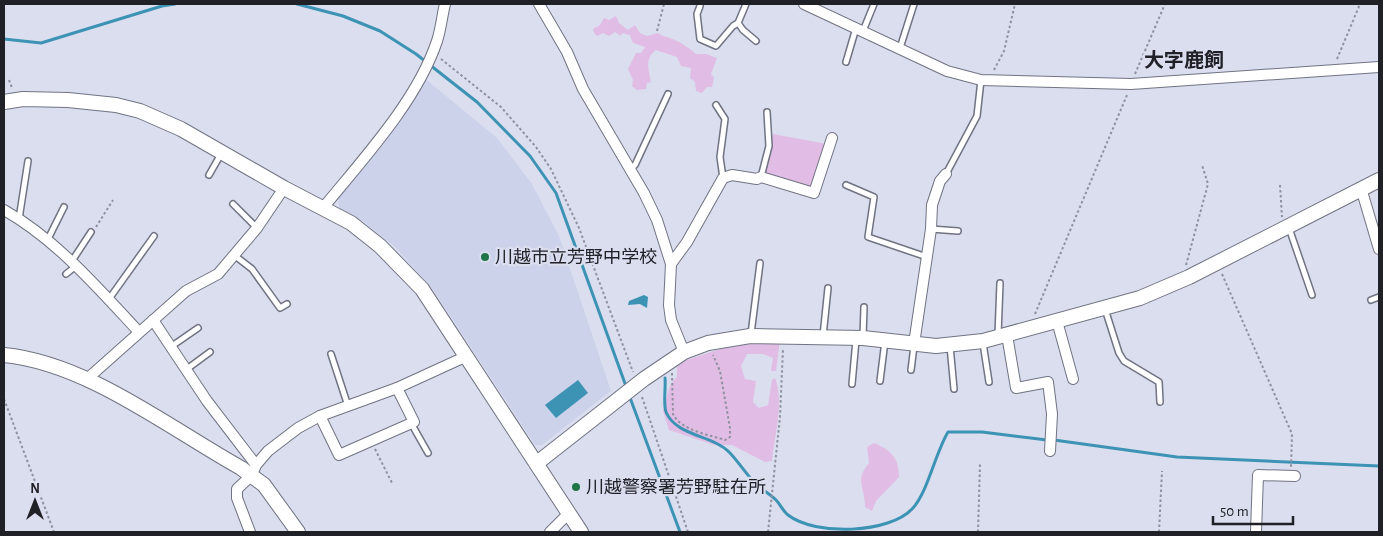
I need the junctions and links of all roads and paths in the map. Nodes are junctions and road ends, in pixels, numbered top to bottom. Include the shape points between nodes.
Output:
1 (445, 4) edge
2 (540, 4) edge
3 (664, 4) edge
4 (746, 4) edge
5 (804, 4) edge
6 (874, 4) edge
7 (914, 4) edge
8 (1015, 4) edge
9 (1165, 4) edge
10 (1360, 4) edge
11 (700, 6) dead end
12 (738, 23) junction
13 (859, 29) junction
14 (657, 30) dead end
15 (756, 40) dead end
16 (900, 48) junction
17 (432, 51) junction
18 (846, 62) dead end
19 (1379, 67) edge
20 (1333, 70) junction
21 (985, 81) junction
22 (1131, 84) junction
23 (668, 94) dead end
24 (4, 102) edge
25 (716, 105) dead end
26 (767, 112) dead end
27 (832, 138) dead end
28 (222, 153) junction
29 (28, 162) dead end
30 (1202, 165) dead end
31 (630, 169) junction
32 (946, 174) joint
33 (209, 175) dead end
34 (761, 177) junction
35 (723, 178) junction
36 (1379, 180) edge
37 (1280, 184) dead end
38 (846, 185) dead end
39 (284, 188) junction
40 (1361, 188) junction
41 (113, 200) dead end
42 (233, 204) dead end
43 (64, 206) dead end
44 (323, 208) junction
45 (4, 210) edge
46 (19, 219) junction
47 (1285, 227) junction
48 (257, 228) junction
49 (932, 228) junction
50 (958, 231) dead end
51 (92, 232) joint
52 (154, 236) dead end
53 (47, 241) junction
54 (1379, 248) edge
55 (234, 255) junction
56 (927, 257) junction
57 (760, 262) dead end
58 (1217, 262) junction
59 (74, 263) junction
60 (671, 264) junction
61 (66, 274) dead end
62 (1189, 277) junction
63 (1000, 283) dead end
64 (828, 288) dead end
65 (1312, 295) dead end
66 (1379, 297) edge
67 (108, 299) junction
68 (1371, 300) dead end
69 (287, 304) dead end
70 (864, 307) dead end
71 (1105, 308) junction
72 (153, 320) junction
73 (1057, 321) junction
74 (1036, 326) junction
75 (198, 328) dead end
76 (139, 332) junction
77 (750, 336) junction
78 (783, 336) junction
79 (823, 336) junction
80 (1003, 336) junction
81 (860, 338) junction
82 (885, 340) junction
83 (983, 341) junction
84 (705, 344) junction
85 (914, 344) junction
86 (172, 346) junction
87 (950, 346) junction
88 (210, 352) dead end
89 (684, 352) junction
90 (331, 354) dead end
91 (4, 355) edge
92 (467, 356) junction
93 (669, 362) junction
94 (187, 370) junction
95 (911, 370) dead end
96 (87, 379) junction
97 (1073, 379) dead end
98 (880, 381) dead end
99 (988, 382) dead end
100 (852, 384) dead end
101 (636, 385) junction
102 (398, 388) junction
103 (954, 389) dead end
104 (4, 399) edge
105 (1160, 402) dead end
106 (348, 406) junction
107 (320, 416) junction
108 (411, 424) junction
109 (371, 442) junction
110 (1050, 451) dead end
111 (428, 453) dead end
112 (537, 463) junction
113 (980, 464) dead end
114 (254, 470) junction
115 (1162, 471) dead end
116 (1291, 476) joint
117 (392, 483) dead end
118 (569, 513) junction
119 (54, 532) edge
120 (250, 532) edge
121 (298, 532) edge
122 (550, 532) edge
123 (581, 532) edge
124 (688, 532) edge
125 (768, 532) edge
126 (978, 532) edge
127 (1158, 532) edge
128 (1256, 532) edge

1 - 17 street
2 - 31 street via 583,89
3 - 14 path
4 - 12 lane
5 - 13 street
6 - 13 lane
7 - 16 lane
8 - 21 path via 1004,51
9 - 22 path
10 - 20 path
11 - 12 lane via 697,14 700,39 712,46 716,46
12 - 15 lane
13 - 16 street
13 - 18 lane
16 - 21 street via 947,71
17 - 44 street via 402,107
17 - 101 path via 501,108 551,169 579,228
19 - 20 street
20 - 22 street
21 - 22 street
21 - 32 lane via 977,116
22 - 74 path via 1034,316
23 - 31 lane via 635,165
24 - 28 street via 42,99 116,105 160,119
25 - 35 lane via 725,119 720,157
26 - 34 lane via 769,146
27 - 34 street via 814,193
28 - 33 lane
28 - 39 street
29 - 46 lane
30 - 62 path via 1208,184 1186,267
31 - 60 street via 657,220
32 - 49 street via 933,199
34 - 35 street via 732,175
35 - 60 street
36 - 40 street
37 - 47 path
38 - 56 lane via 874,197 868,237
39 - 44 street
39 - 48 street
40 - 47 street
40 - 54 street
41 - 51 path
42 - 48 lane
43 - 53 lane
44 - 92 street via 351,223 402,267 422,289
45 - 46 street
46 - 53 street
47 - 58 street
47 - 65 lane
48 - 55 street
49 - 50 lane
49 - 56 street
51 - 59 lane
52 - 67 lane
53 - 59 street
55 - 69 lane via 252,269 280,308
55 - 72 street via 218,274 186,291
56 - 85 street
57 - 77 lane
58 - 62 street
58 - 116 path via 1292,434
59 - 61 lane
59 - 67 street
60 - 89 street via 668,306
62 - 71 street via 1140,298
63 - 80 lane via 996,327
64 - 79 lane
66 - 68 lane
67 - 76 street
70 - 81 lane
71 - 73 street
71 - 105 lane via 1119,353 1131,366 1159,382
72 - 76 street
72 - 86 street
73 - 74 street
73 - 97 street
74 - 80 street
75 - 86 lane
76 - 96 street
77 - 78 street
77 - 84 street
78 - 79 street
78 - 125 path via 780,417
79 - 81 street
80 - 83 street
80 - 110 street via 1016,388 1048,382 1052,414
81 - 82 street
81 - 100 lane
82 - 85 street
82 - 98 lane
83 - 87 street
83 - 99 lane
84 - 89 street
84 - 93 path via 720,371 730,428 730,436 725,440 694,430 675,419
85 - 87 street
85 - 95 lane
86 - 94 street
87 - 103 lane
88 - 94 lane
89 - 93 street
90 - 106 lane
91 - 96 street via 47,363
92 - 102 street
92 - 112 street
93 - 101 street
94 - 114 street
96 - 114 street
101 - 112 street
101 - 124 path
102 - 106 street
102 - 108 street via 414,422
104 - 119 path
106 - 107 street
107 - 109 street via 339,455
107 - 114 street via 275,445
108 - 109 street
108 - 111 lane
109 - 117 path
112 - 118 street
113 - 126 path
114 - 120 street via 237,489 237,498
114 - 121 street
115 - 127 path
116 - 128 street via 1258,475
118 - 122 street
118 - 123 street

